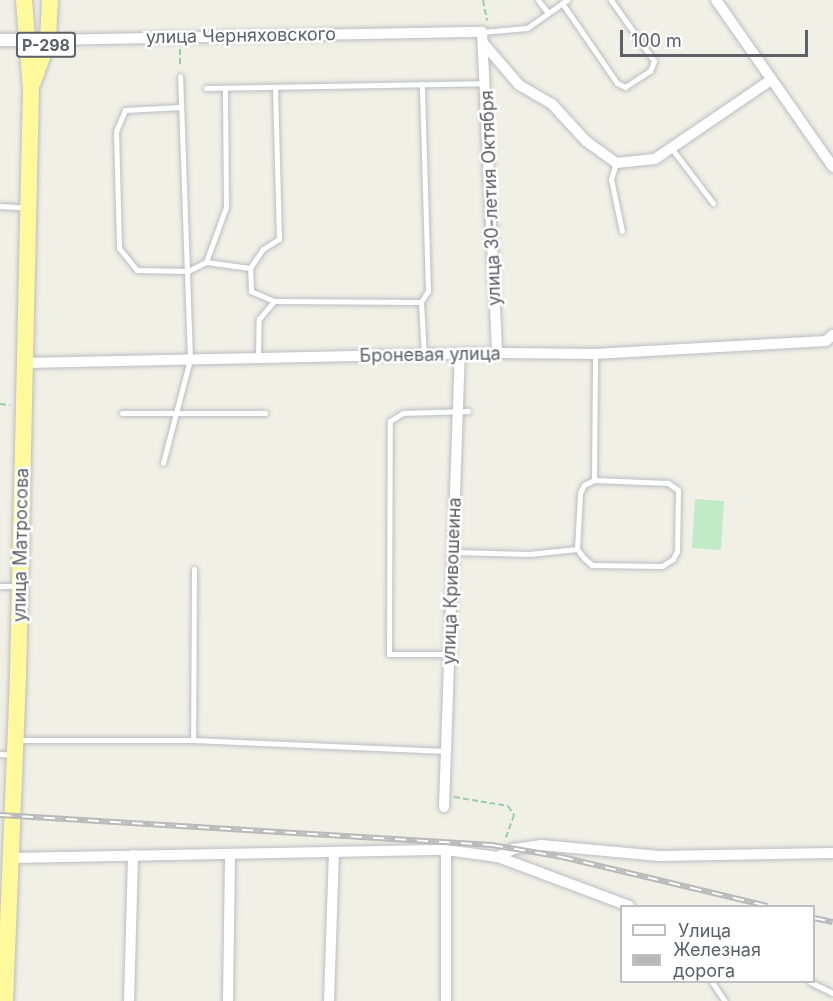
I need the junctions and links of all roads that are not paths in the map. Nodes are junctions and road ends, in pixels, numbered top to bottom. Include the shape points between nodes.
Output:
1 (24, 0) edge
2 (50, 0) edge
3 (538, 0) edge
4 (611, 0) edge
5 (716, 0) edge
6 (564, 2) edge
7 (548, 13) junction
8 (482, 32) junction
9 (48, 39) junction
10 (0, 40) edge
11 (26, 40) junction
12 (484, 44) junction
13 (180, 76) road end
14 (771, 80) junction
15 (486, 83) junction
16 (422, 84) junction
17 (275, 87) junction
18 (31, 88) junction
19 (206, 88) dead end
20 (225, 88) junction
21 (182, 107) junction
22 (672, 149) junction
23 (616, 163) junction
24 (833, 167) edge
25 (713, 203) dead end
26 (0, 206) edge
27 (28, 208) junction
28 (622, 231) dead end
29 (206, 262) junction
30 (250, 268) junction
31 (188, 271) junction
32 (274, 301) junction
33 (421, 302) junction
34 (831, 339) edge
35 (497, 353) junction
36 (595, 354) junction
37 (460, 355) junction
38 (424, 356) junction
39 (258, 358) junction
40 (190, 359) junction
41 (25, 363) junction
42 (463, 411) junction
43 (176, 412) junction
44 (122, 413) dead end
45 (265, 413) dead end
46 (163, 464) dead end
47 (594, 480) junction
48 (577, 549) junction
49 (453, 552) junction
50 (194, 569) dead end
51 (0, 586) edge
52 (19, 586) junction
53 (450, 654) junction
54 (193, 740) junction
55 (10, 749) edge
56 (446, 751) junction
57 (444, 807) dead end
58 (446, 850) junction
59 (334, 853) junction
60 (833, 853) edge
61 (230, 854) junction
62 (133, 855) junction
63 (498, 857) junction
64 (11, 858) junction
65 (626, 905) edge
66 (713, 983) edge
67 (814, 983) edge
68 (833, 993) edge
69 (5, 1001) edge
70 (129, 1001) edge
71 (228, 1001) edge
72 (329, 1001) edge
73 (446, 1001) edge
74 (725, 1001) edge

1 - 11 highway, улица Матросова / Р-298
2 - 9 highway, улица Матросова / Р-298
3 - 7 lane
4 - 6 lane via 654,61 650,71 625,87 617,83
5 - 14 street
6 - 7 lane
7 - 8 lane via 527,28
8 - 9 street, улица Черняховского
8 - 12 street, улица 30-летия Октября
9 - 11 street, улица Черняховского
9 - 18 highway, улица Матросова / Р-298
10 - 11 street, улица Черняховского
11 - 18 highway, улица Матросова / Р-298
12 - 15 street, улица 30-летия Октября
12 - 23 street, улица 30-летия Октября via 519,86 552,104 586,141
13 - 21 lane
14 - 22 street
14 - 24 street
15 - 16 lane
15 - 35 street, улица 30-летия Октября
16 - 17 lane
16 - 33 lane via 428,291
17 - 20 lane
17 - 30 lane via 279,239 263,249
18 - 27 highway, улица Матросова / Р-298
19 - 20 lane
20 - 29 lane via 226,207
21 - 31 lane
21 - 31 lane via 124,110 116,131 119,248 137,270
22 - 23 street via 636,164
22 - 25 lane
23 - 28 lane via 611,179
26 - 27 lane
27 - 41 highway, улица Матросова / Р-298
29 - 30 lane
29 - 31 lane
30 - 32 lane via 251,291
31 - 40 lane
32 - 33 lane
32 - 39 lane via 259,319
33 - 38 lane
34 - 36 street, Броневая улица
35 - 36 street, Броневая улица
35 - 37 street, Броневая улица
36 - 47 lane
37 - 38 street, Броневая улица
37 - 42 street, улица Кривошеина
38 - 39 street, Броневая улица
39 - 40 street, Броневая улица
40 - 41 street, Броневая улица
40 - 43 lane
41 - 52 highway, улица Матросова / Р-298
42 - 49 street, улица Кривошеина
42 - 53 lane via 403,413 390,421 389,654
43 - 44 lane
43 - 45 lane
43 - 46 lane
47 - 48 lane via 584,485 580,494
47 - 48 lane via 668,483 678,490 677,551 662,566 592,565
48 - 49 lane via 529,554
49 - 53 street, улица Кривошеина
50 - 54 lane
51 - 52 lane
52 - 55 highway, улица Матросова / Р-298
53 - 56 street, улица Кривошеина
54 - 55 lane
54 - 56 lane
55 - 64 highway, улица Матросова / Р-298
56 - 57 street, улица Кривошеина
58 - 59 street
58 - 63 street
58 - 73 street
59 - 61 street
59 - 72 street
60 - 63 street via 659,856 541,845 513,849
61 - 62 street
61 - 71 street
62 - 64 street
62 - 70 street
63 - 65 street
64 - 69 highway, улица Матросова / Р-298
66 - 74 lane
67 - 68 lane

